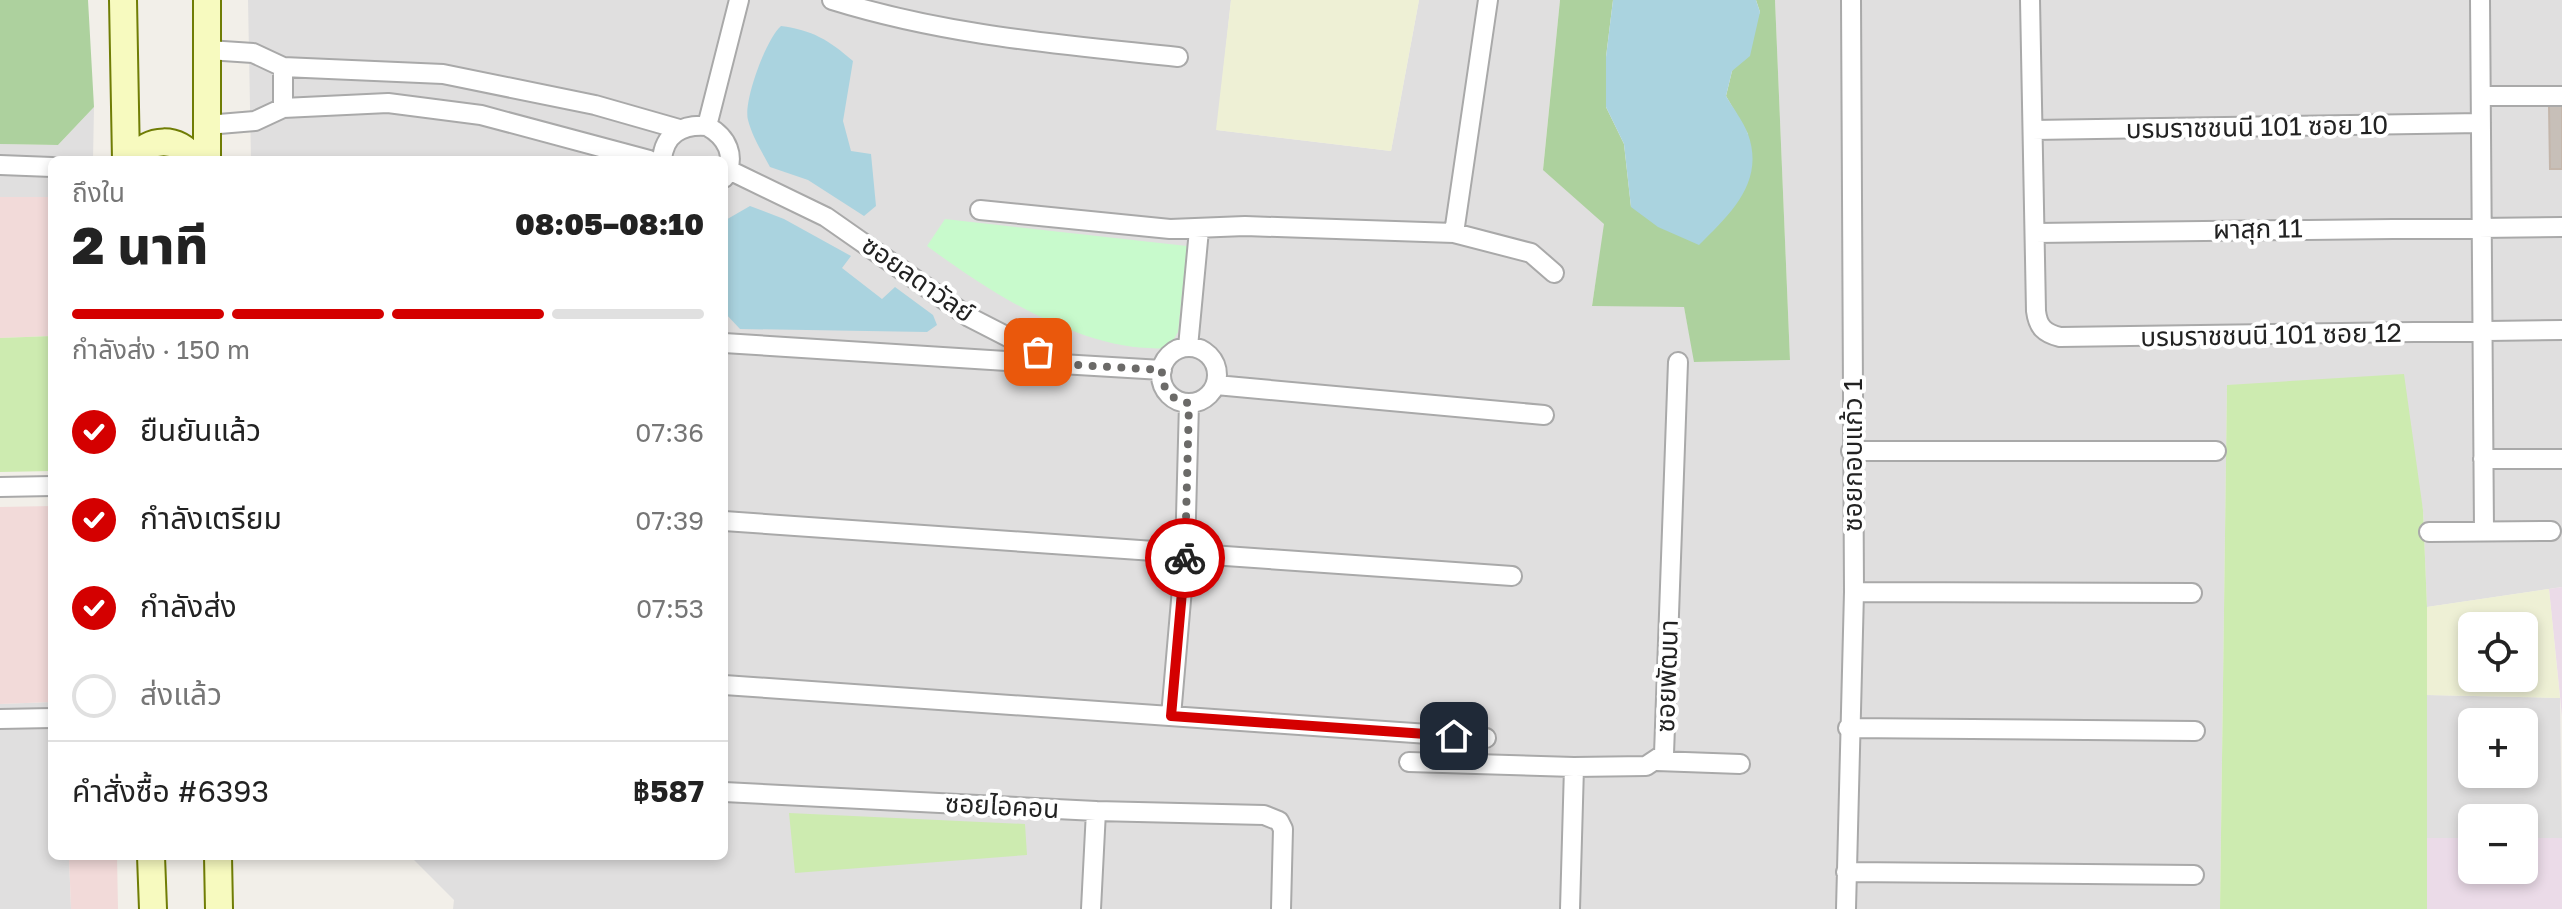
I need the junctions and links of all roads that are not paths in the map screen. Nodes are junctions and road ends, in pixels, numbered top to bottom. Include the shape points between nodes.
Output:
1 (123, 0) edge
2 (207, 0) edge
3 (739, 0) edge
4 (832, 0) edge
5 (1488, 0) edge
6 (1851, 0) edge
7 (2030, 0) edge
8 (2480, 0) edge
9 (208, 50) junction
10 (1178, 57) dead end
11 (283, 67) junction
12 (2482, 96) junction
13 (2562, 96) edge
14 (283, 108) junction
15 (2481, 123) junction
16 (207, 125) junction
17 (707, 126) junction
18 (679, 129) junction
19 (2033, 130) junction
20 (129, 156) edge
21 (134, 156) edge
22 (191, 156) edge
23 (207, 156) edge
24 (634, 156) edge
25 (663, 156) edge
26 (727, 156) edge
27 (0, 165) edge
28 (48, 167) edge
29 (728, 175) edge
30 (980, 210) dead end
31 (2481, 226) junction
32 (2562, 227) edge
33 (1199, 230) junction
34 (1454, 233) junction
35 (2035, 233) junction
36 (1554, 273) dead end
37 (2562, 330) edge
38 (2482, 332) junction
39 (728, 343) edge
40 (1188, 347) junction
41 (1678, 362) dead end
42 (1061, 364) junction
43 (1162, 370) junction
44 (1216, 385) junction
45 (1189, 403) junction
46 (1544, 415) dead end
47 (1851, 451) junction
48 (2216, 451) dead end
49 (2483, 459) junction
50 (2562, 459) edge
51 (48, 486) edge
52 (0, 487) edge
53 (728, 521) edge
54 (2484, 531) junction
55 (2551, 531) dead end
56 (2429, 532) dead end
57 (1185, 554) junction
58 (1512, 576) dead end
59 (1854, 592) junction
60 (2192, 593) dead end
61 (728, 685) edge
62 (1171, 716) junction
63 (48, 718) edge
64 (0, 719) edge
65 (1848, 728) junction
66 (2195, 731) dead end
67 (1486, 738) dead end
68 (1657, 761) junction
69 (1409, 762) dead end
70 (1740, 764) dead end
71 (1574, 767) junction
72 (728, 792) edge
73 (1096, 811) junction
74 (151, 860) edge
75 (218, 860) edge
76 (1846, 872) junction
77 (2194, 875) dead end
78 (153, 909) edge
79 (219, 909) edge
80 (1091, 909) edge
81 (1281, 909) edge
82 (1570, 909) edge
83 (1846, 909) edge

1 - 20 main road
2 - 9 main road
3 - 17 street
4 - 10 street via 963,33
5 - 34 street
6 - 47 street, ซอยกอบแก้ว 1
7 - 19 street
8 - 12 street
9 - 11 street via 253,53
9 - 16 main road
11 - 14 street
11 - 18 street via 443,74 595,105
12 - 13 street
12 - 15 street
14 - 16 street via 255,121
14 - 24 street via 388,103 431,107
15 - 19 street, บรมราชชนนี 101 ซอย 10
15 - 31 street
16 - 23 main road
17 - 18 street
17 - 26 street, ซอยลดาวัลย์ via 727,143
18 - 25 street via 669,138
19 - 35 street
21 - 22 main road via 146,146 169,142
27 - 28 street
29 - 42 street, ซอยลดาวัลย์ via 826,217 969,317
30 - 33 street
31 - 32 street, ผาสุก 11
31 - 35 street, ผาสุก 11
31 - 38 street
33 - 34 street via 1245,226
33 - 40 street
34 - 36 street via 1531,253
35 - 38 street, บรมราชชนนี 101 ซอย 12 via 2038,324 2047,334 2060,337
37 - 38 street, บรมราชชนนี 101 ซอย 12
38 - 49 street
39 - 42 street
40 - 43 street via 1168,357
40 - 44 street via 1210,356
41 - 68 street, ซอยพัฒนา via 1664,754
42 - 43 street, ซอยลดาวัลย์
43 - 45 street via 1171,397
44 - 45 street via 1202,400
44 - 46 street
45 - 57 street
47 - 48 street
47 - 59 street, ซอยกอบแก้ว 1
49 - 50 street
49 - 54 street
51 - 52 street
53 - 57 street
54 - 55 street
54 - 56 street
57 - 58 street
57 - 62 street
59 - 60 street
59 - 65 street, ซอยกอบแก้ว 1
61 - 62 street
62 - 67 street
63 - 64 street
65 - 66 street
65 - 76 street, ซอยกอบแก้ว 1
68 - 70 street
68 - 71 street, ซอยพัฒนา via 1646,766
69 - 71 street, ซอยพัฒนา
71 - 82 street
72 - 73 street, ซอยไอคอน
73 - 80 street
73 - 81 street, ซอยไอคอน via 1264,815 1279,821
74 - 78 main road
75 - 79 main road
76 - 77 street
76 - 83 street, ซอยกอบแก้ว 1

